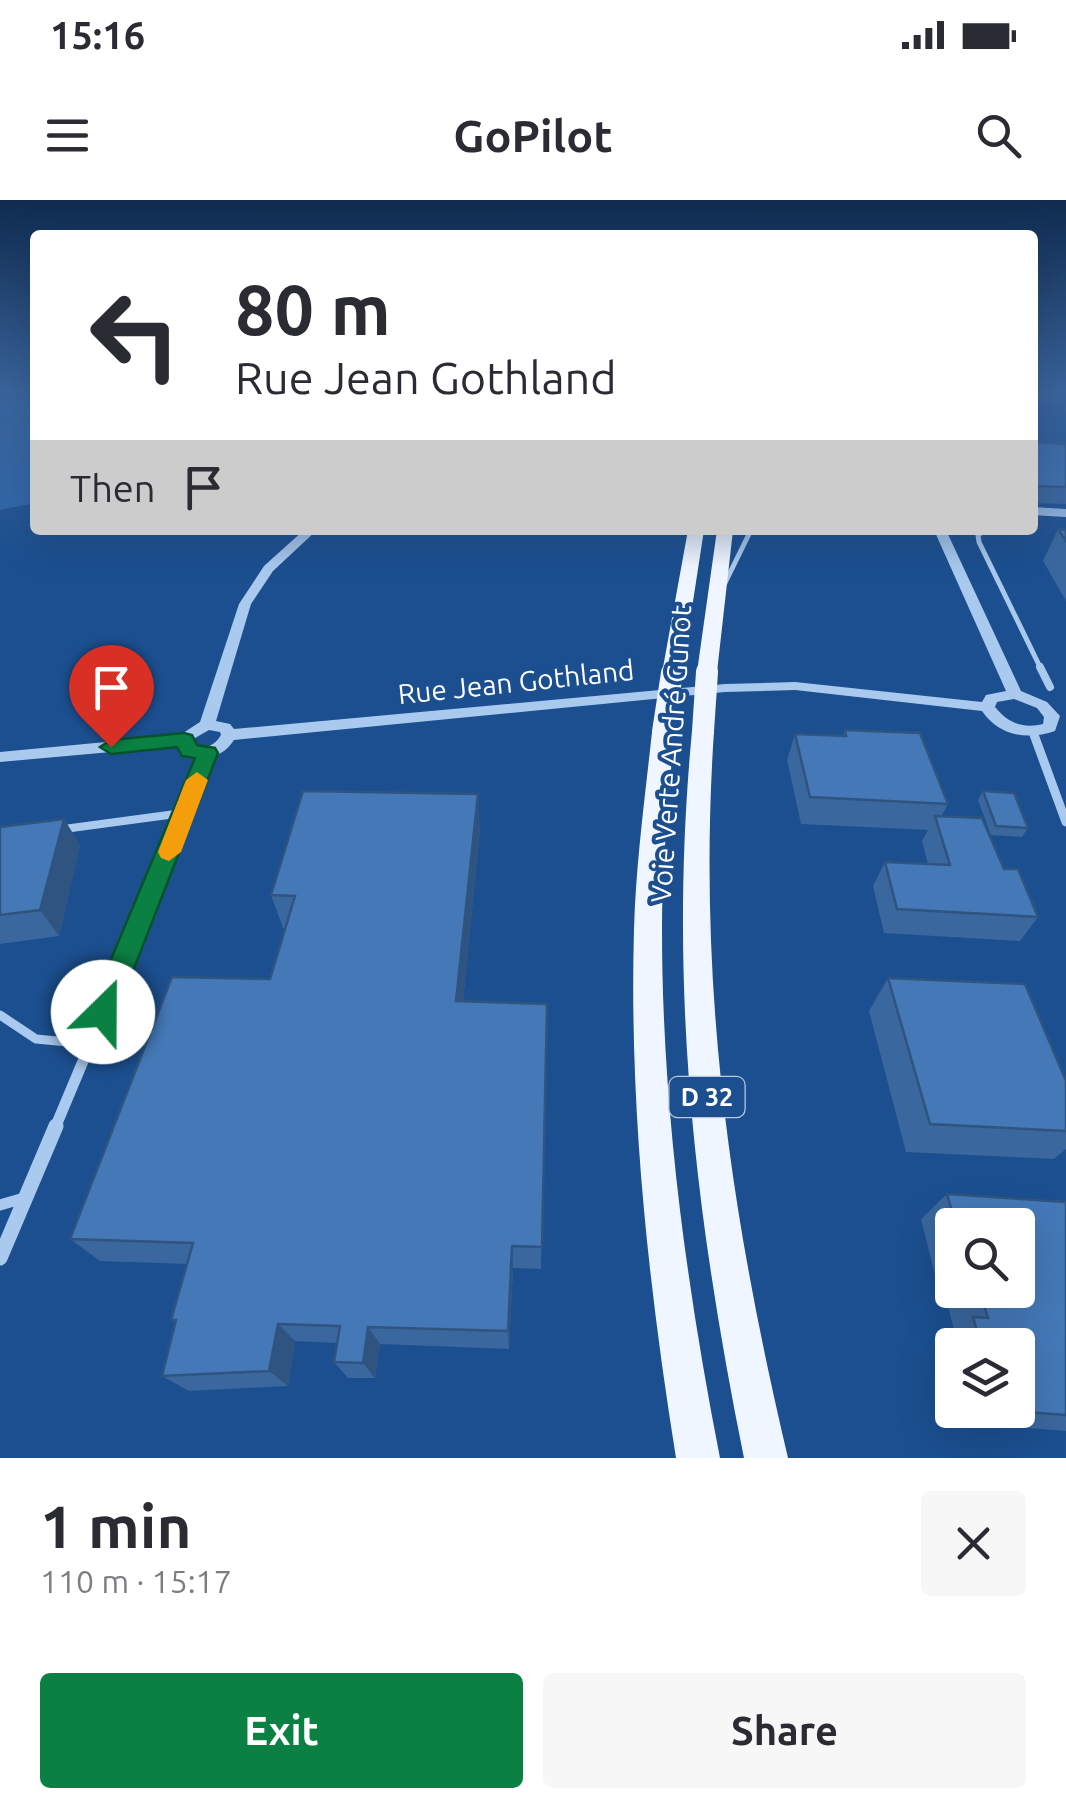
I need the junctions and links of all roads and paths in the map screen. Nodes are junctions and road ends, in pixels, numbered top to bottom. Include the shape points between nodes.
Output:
1 (1038, 511) edge
2 (1066, 513) edge
3 (306, 535) edge
4 (695, 535) edge
5 (724, 535) edge
6 (748, 535) edge
7 (942, 535) edge
8 (978, 535) edge
9 (716, 600) junction
10 (1050, 686) dead end
11 (1015, 694) junction
12 (987, 707) junction
13 (1059, 717) edge
14 (208, 725) junction
15 (1034, 732) junction
16 (230, 735) junction
17 (184, 740) junction
18 (208, 753) junction
19 (0, 757) edge
20 (183, 814) junction
21 (1066, 822) edge
22 (55, 830) edge
23 (0, 1015) edge
24 (90, 1044) junction
25 (24, 1198) junction
26 (0, 1205) edge
27 (0, 1258) edge
28 (698, 1458) edge
29 (766, 1458) edge

1 - 2 street
3 - 14 street via 268,570 246,604
4 - 28 main road, Voie Verte André Gunot / D 32, bridge via 663,732 649,987 658,1182
5 - 9 main road, Voie Verte André Gunot / D 32
6 - 9 lane
7 - 11 street
8 - 10 lane
9 - 29 main road, Voie Verte André Gunot / D 32, bridge via 694,849 702,1061 735,1302
11 - 12 street via 997,695
11 - 13 street
12 - 15 street via 1003,724
12 - 16 street, Rue Jean Gothland via 795,686 725,688
13 - 15 street
14 - 16 street
14 - 17 street
15 - 21 street
16 - 18 street
17 - 18 street via 189,751
17 - 19 street
18 - 20 street
20 - 22 lane
20 - 24 street
23 - 24 lane via 36,1040
24 - 25 street
25 - 26 lane
25 - 27 street

